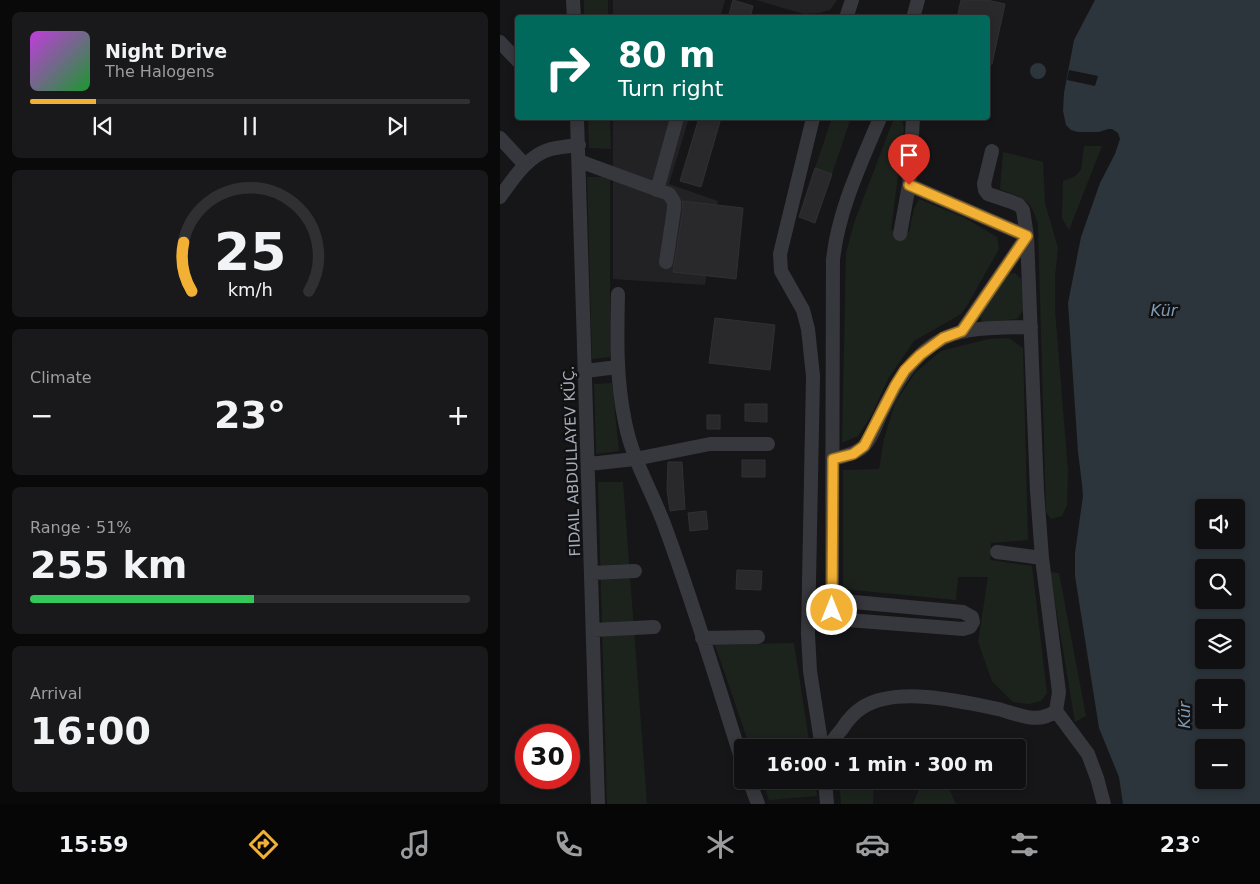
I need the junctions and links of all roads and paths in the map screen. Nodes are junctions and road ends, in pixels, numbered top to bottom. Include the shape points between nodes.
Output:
1 (573, 0) edge
2 (852, 0) edge
3 (574, 15) edge
4 (847, 15) edge
5 (500, 42) edge
6 (515, 58) edge
7 (577, 120) edge
8 (676, 120) edge
9 (813, 120) edge
10 (879, 120) edge
11 (913, 120) edge
12 (500, 138) edge
13 (578, 145) junction
14 (992, 151) dead end
15 (579, 161) junction
16 (525, 165) junction
17 (909, 185) junction
18 (657, 190) junction
19 (500, 197) edge
20 (900, 234) dead end
21 (1027, 236) junction
22 (666, 262) dead end
23 (618, 294) dead end
24 (1031, 327) junction
25 (962, 331) junction
26 (617, 367) junction
27 (586, 371) junction
28 (768, 444) dead end
29 (635, 459) junction
30 (833, 459) junction
31 (589, 464) junction
32 (997, 552) dead end
33 (1042, 558) junction
34 (635, 571) dead end
35 (592, 573) junction
36 (832, 600) junction
37 (654, 627) dead end
38 (594, 630) junction
39 (758, 637) dead end
40 (702, 638) junction
41 (1056, 712) junction
42 (735, 739) edge
43 (821, 739) edge
44 (835, 739) edge
45 (752, 789) edge
46 (826, 789) edge
47 (598, 804) edge
48 (758, 804) edge
49 (827, 804) edge
50 (1104, 804) edge

1 - 3 street
2 - 4 street
5 - 6 street
7 - 13 street, FIDAIL ABDULLAYEV KÜÇ.
8 - 18 street
9 - 43 street via 780,254 781,271 803,310 813,376 808,634
10 - 30 street via 854,180 835,245
11 - 17 street
12 - 16 street
13 - 15 street, FIDAIL ABDULLAYEV KÜÇ.
13 - 16 street via 550,149
14 - 21 street via 984,190 1019,205 1025,214
15 - 18 street
15 - 27 street, FIDAIL ABDULLAYEV KÜÇ.
16 - 19 street
17 - 20 street
17 - 21 street
18 - 22 street via 669,194 674,202
21 - 24 street
21 - 25 street
23 - 26 street
24 - 25 street
24 - 33 street
25 - 30 street via 943,338 905,370 864,446 853,454
26 - 27 street
26 - 29 street via 624,421
27 - 31 street, FIDAIL ABDULLAYEV KÜÇ.
28 - 29 street via 692,446
29 - 31 street
29 - 40 street via 664,525
30 - 36 street
31 - 35 street, FIDAIL ABDULLAYEV KÜÇ.
32 - 33 street
33 - 41 street via 1059,692
34 - 35 street
35 - 38 street, FIDAIL ABDULLAYEV KÜÇ.
36 - 36 street via 835,614 848,620 963,629 973,622 972,617 964,612
37 - 38 street
38 - 47 street, FIDAIL ABDULLAYEV KÜÇ.
39 - 40 street
40 - 42 street
41 - 44 street via 1048,717 1034,718 937,698 886,698 863,707 848,720
41 - 50 street via 1088,754
45 - 48 street
46 - 49 street

